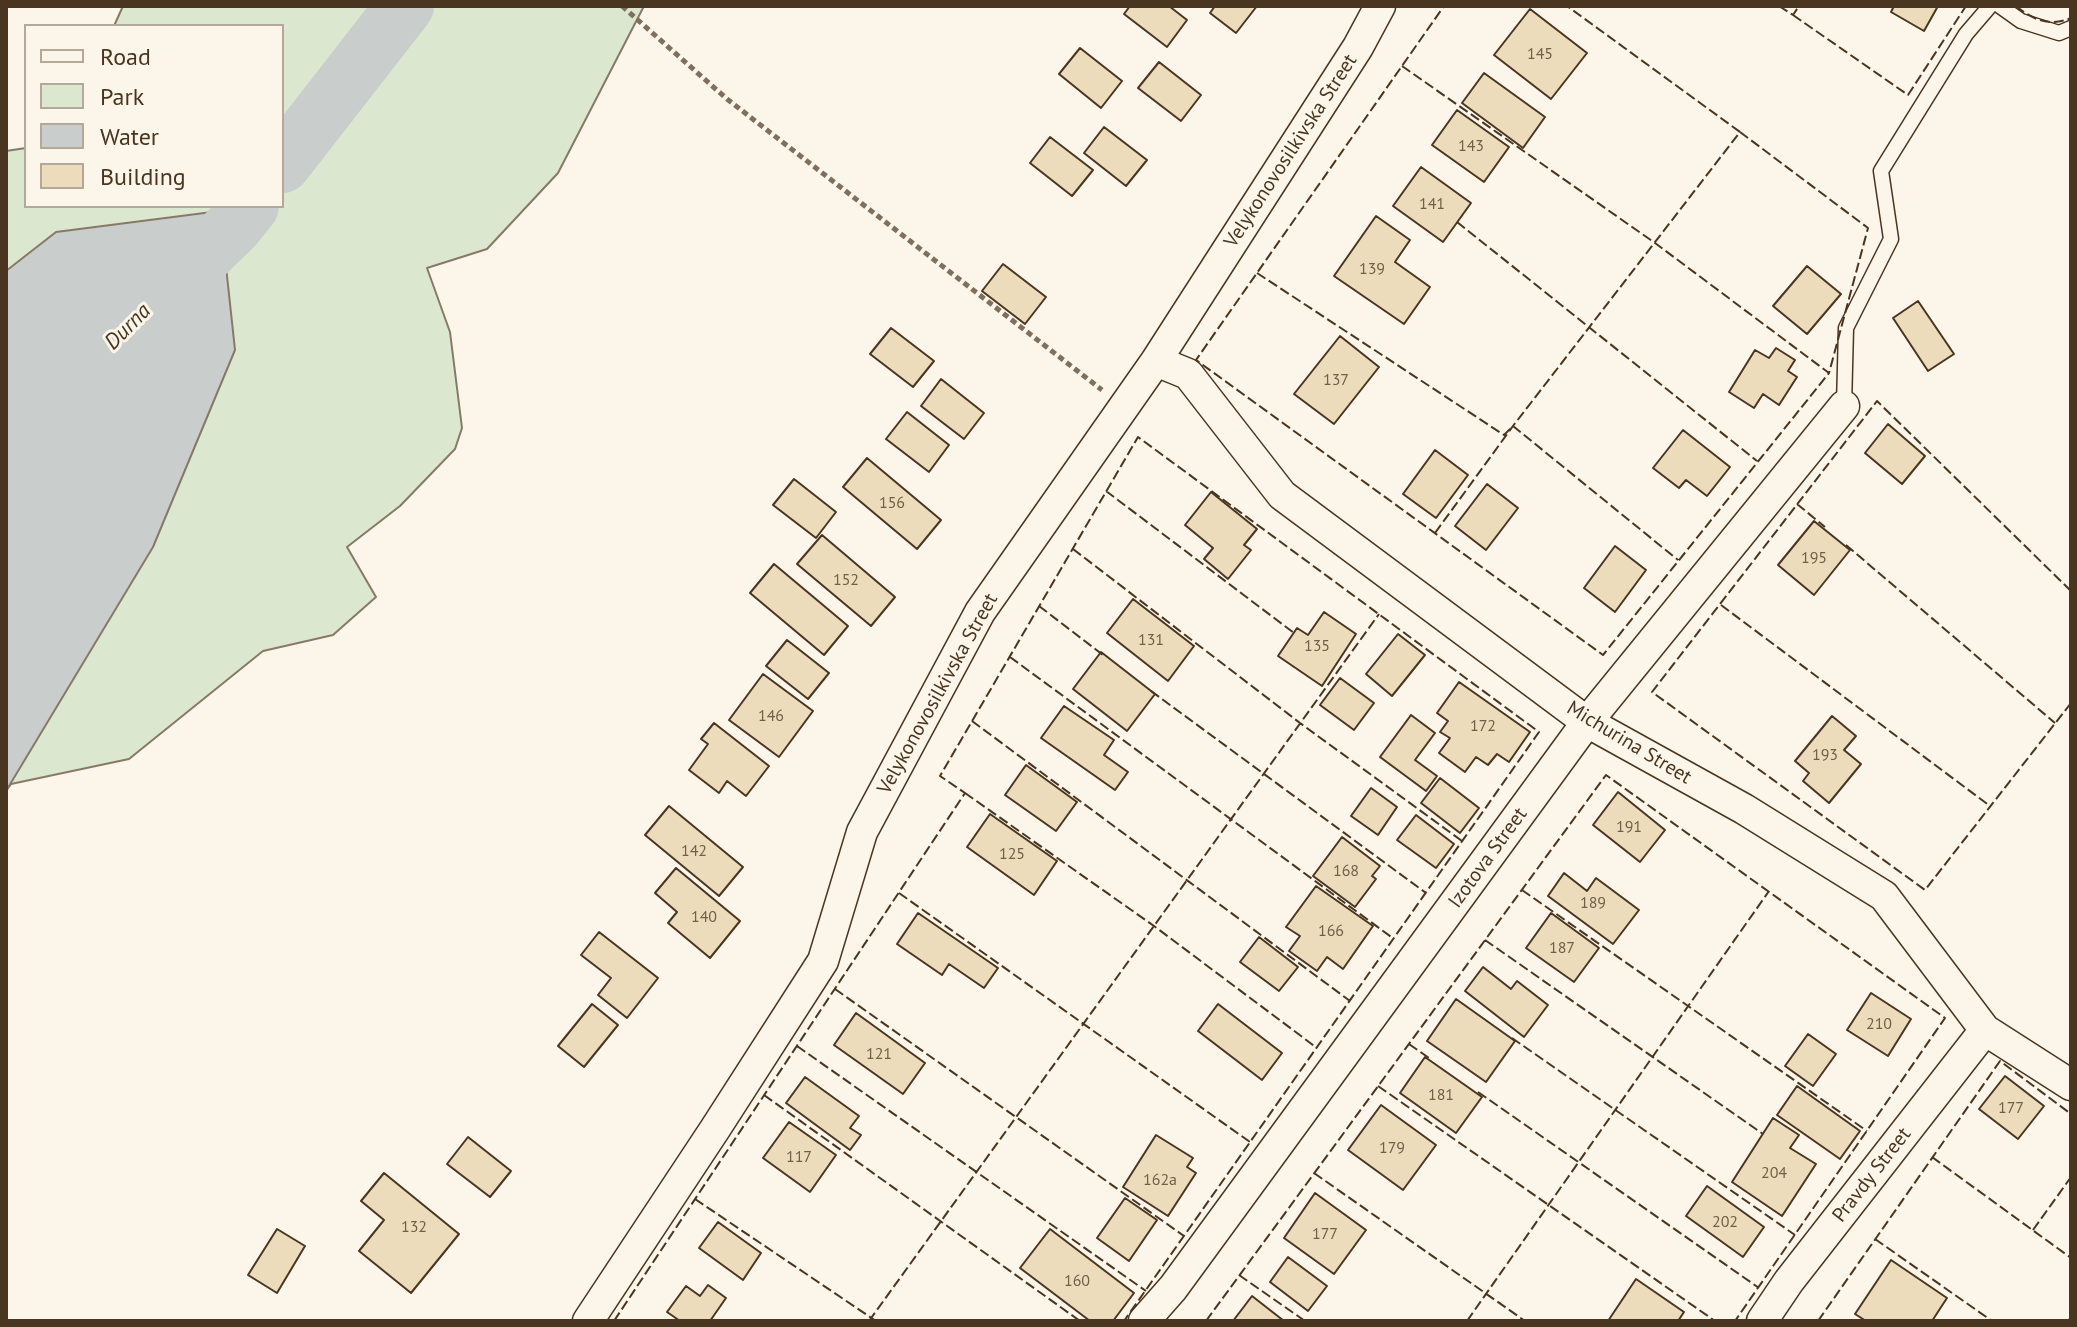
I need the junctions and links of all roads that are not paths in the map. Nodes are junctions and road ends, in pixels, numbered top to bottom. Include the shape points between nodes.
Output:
1 (1380, 6) edge
2 (1990, 6) edge
3 (2000, 6) edge
4 (2071, 28) edge
5 (1156, 361) junction
6 (1844, 406) joint
7 (1587, 722) junction
8 (1985, 1030) junction
9 (2071, 1085) edge
10 (588, 1321) edge
11 (1144, 1321) edge
12 (1762, 1321) edge

1 - 5 street, Velykonovosilkivska Street
2 - 6 lane via 1966,34 1881,171 1891,239 1846,328
3 - 4 lane via 2021,21 2059,33
5 - 7 street, Michurina Street via 1188,374 1282,495
5 - 10 street, Velykonovosilkivska Street via 980,612 862,832 823,961
6 - 7 street, Izotova Street
7 - 8 street, Michurina Street via 1744,809 1884,896
7 - 11 street, Izotova Street
8 - 9 street, Michurina Street
8 - 12 street, Pravdy Street

